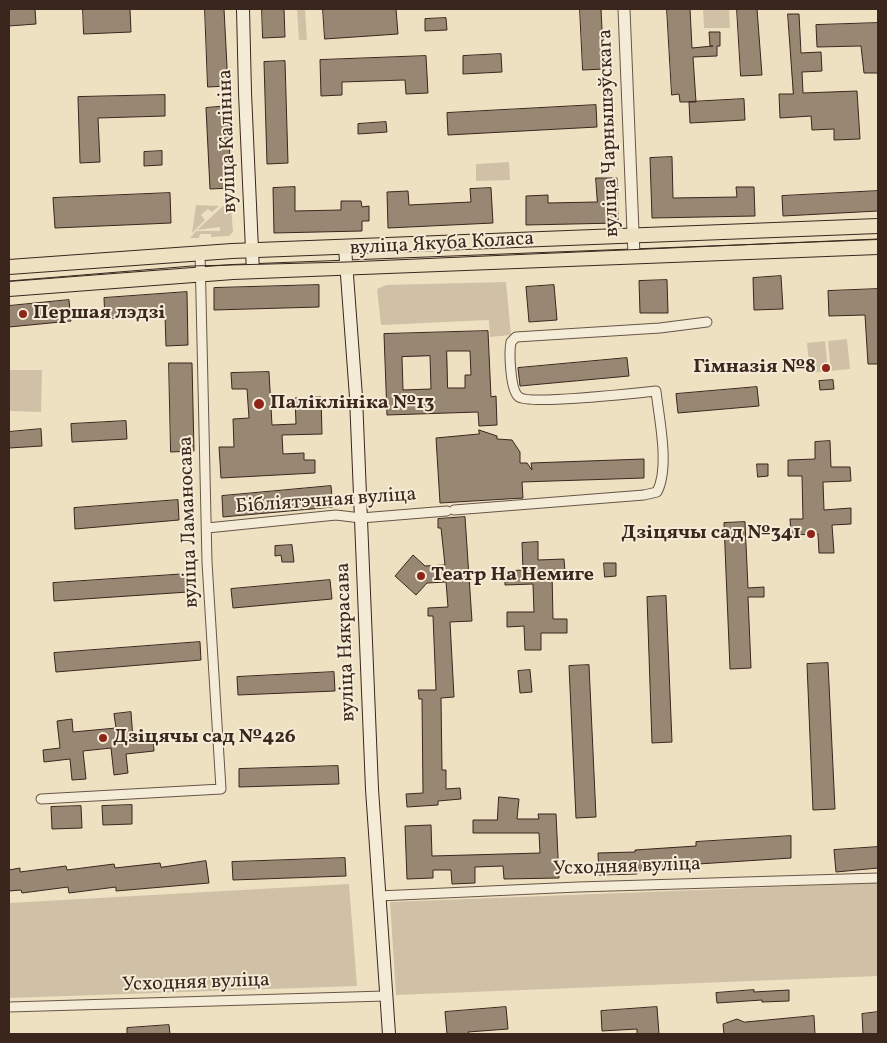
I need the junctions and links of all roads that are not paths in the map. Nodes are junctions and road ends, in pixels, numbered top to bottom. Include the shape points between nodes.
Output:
1 (243, 9) edge
2 (624, 9) edge
3 (878, 226) edge
4 (633, 236) junction
5 (878, 247) edge
6 (345, 248) junction
7 (252, 250) junction
8 (200, 253) junction
9 (634, 256) junction
10 (9, 267) edge
11 (347, 269) junction
12 (253, 272) junction
13 (201, 274) junction
14 (9, 289) edge
15 (707, 322) dead end
16 (361, 518) junction
17 (207, 528) junction
18 (41, 799) dead end
19 (878, 878) edge
20 (378, 896) junction
21 (385, 996) junction
22 (9, 1007) edge
23 (389, 1034) edge

1 - 7 main road, вуліца Калініна
2 - 4 street, вуліца Чарнышэўскага
3 - 4 main road, вуліца Якуба Коласа
4 - 6 main road, вуліца Якуба Коласа
4 - 9 street, вуліца Чарнышэўскага
5 - 9 main road, вуліца Якуба Коласа
6 - 7 main road, вуліца Якуба Коласа
6 - 11 main road, вуліца Някрасава
7 - 8 main road, вуліца Якуба Коласа
7 - 12 main road, вуліца Калініна
8 - 10 main road, вуліца Якуба Коласа
8 - 13 street, вуліца Ламаносава
9 - 11 main road, вуліца Якуба Коласа
11 - 12 main road, вуліца Якуба Коласа
11 - 16 main road, вуліца Някрасава
12 - 13 main road, вуліца Якуба Коласа
13 - 14 main road, вуліца Якуба Коласа
13 - 17 street, вуліца Ламаносава
15 - 16 street, Бібліятэчная вуліца via 516,337 511,342 513,389 519,397 528,400 656,391 663,461 662,481 657,492
16 - 17 street, Бібліятэчная вуліца via 336,515
16 - 20 main road, вуліца Някрасава
17 - 18 street, вуліца Ламаносава via 221,789
19 - 20 street, Усходняя вуліца
20 - 21 main road, вуліца Някрасава
21 - 22 street, Усходняя вуліца
21 - 23 main road, вуліца Някрасава

